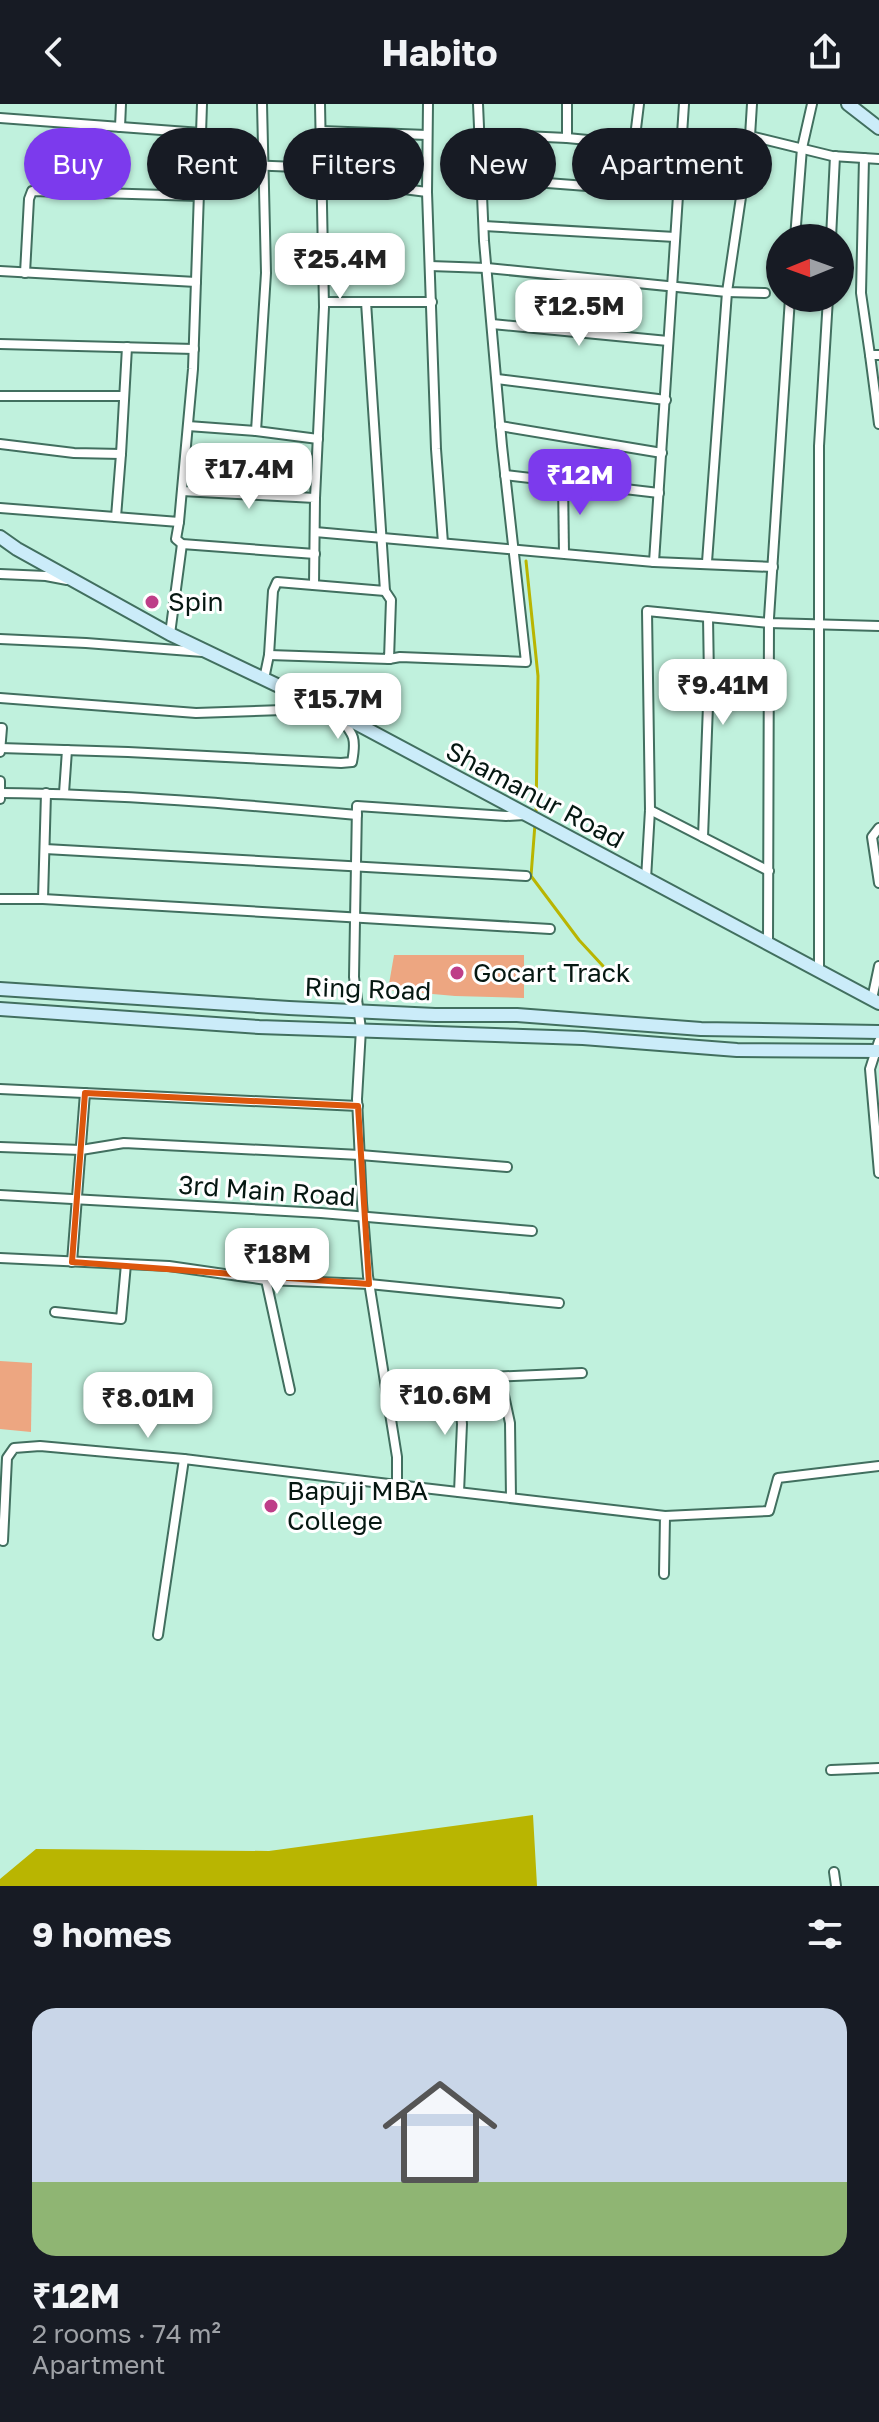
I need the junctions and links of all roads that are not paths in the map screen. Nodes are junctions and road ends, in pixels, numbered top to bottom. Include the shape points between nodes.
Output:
1 (121, 104) edge
2 (202, 104) edge
3 (262, 104) edge
4 (320, 104) edge
5 (428, 104) edge
6 (478, 104) edge
7 (567, 104) edge
8 (639, 104) edge
9 (684, 104) edge
10 (752, 104) edge
11 (812, 104) edge
12 (848, 104) edge
13 (0, 118) edge
14 (120, 127) junction
15 (201, 128) edge
16 (262, 128) edge
17 (321, 128) edge
18 (480, 128) edge
19 (636, 128) edge
20 (682, 128) edge
21 (750, 128) edge
22 (879, 128) edge
23 (147, 129) edge
24 (424, 135) edge
25 (427, 135) junction
26 (556, 137) edge
27 (567, 138) junction
28 (572, 139) edge
29 (772, 141) edge
30 (802, 148) junction
31 (835, 156) junction
32 (864, 158) junction
33 (879, 159) edge
34 (424, 192) edge
35 (427, 192) junction
36 (147, 194) edge
37 (199, 200) edge
38 (264, 200) edge
39 (322, 200) edge
40 (483, 200) edge
41 (678, 200) edge
42 (741, 200) edge
43 (796, 224) edge
44 (832, 224) edge
45 (484, 226) junction
46 (675, 237) junction
47 (430, 266) junction
48 (487, 268) junction
49 (0, 271) edge
50 (25, 273) junction
51 (196, 282) junction
52 (671, 286) junction
53 (727, 292) junction
54 (765, 293) dead end
55 (324, 302) junction
56 (366, 302) junction
57 (432, 302) junction
58 (789, 312) edge
59 (827, 312) edge
60 (492, 324) junction
61 (668, 341) junction
62 (0, 344) edge
63 (127, 347) junction
64 (194, 349) junction
65 (875, 355) edge
66 (497, 379) junction
67 (0, 396) edge
68 (124, 396) junction
69 (666, 400) junction
70 (879, 424) edge
71 (188, 426) junction
72 (500, 426) junction
73 (256, 431) junction
74 (318, 439) junction
75 (0, 444) edge
76 (662, 453) junction
77 (121, 454) junction
78 (505, 475) junction
79 (563, 482) junction
80 (182, 491) junction
81 (659, 493) junction
82 (315, 498) junction
83 (0, 508) edge
84 (116, 517) junction
85 (179, 522) junction
86 (315, 532) junction
87 (0, 537) edge
88 (380, 537) junction
89 (443, 543) junction
90 (182, 544) junction
91 (514, 549) junction
92 (564, 553) junction
93 (315, 554) junction
94 (654, 562) junction
95 (707, 562) junction
96 (773, 567) junction
97 (0, 574) edge
98 (83, 584) junction
99 (314, 585) junction
100 (385, 591) junction
101 (708, 617) junction
102 (769, 623) junction
103 (819, 624) junction
104 (879, 626) edge
105 (170, 634) junction
106 (0, 639) edge
107 (211, 653) junction
108 (269, 655) junction
109 (389, 659) junction
110 (264, 679) junction
111 (0, 698) edge
112 (337, 714) junction
113 (0, 728) edge
114 (0, 750) edge
115 (67, 750) junction
116 (0, 781) edge
117 (0, 793) edge
118 (46, 793) junction
119 (64, 793) junction
120 (0, 799) edge
121 (650, 810) junction
122 (357, 815) junction
123 (532, 818) junction
124 (879, 828) edge
125 (703, 837) junction
126 (45, 849) junction
127 (358, 867) junction
128 (769, 871) junction
129 (526, 876) dead end
130 (646, 879) junction
131 (879, 883) edge
132 (0, 899) edge
133 (43, 899) junction
134 (357, 917) junction
135 (550, 929) dead end
136 (768, 943) junction
137 (879, 966) edge
138 (819, 972) junction
139 (0, 989) edge
140 (876, 1001) edge
141 (0, 1009) edge
142 (360, 1010) junction
143 (361, 1029) junction
144 (879, 1032) edge
145 (878, 1048) edge
146 (0, 1089) edge
147 (85, 1093) junction
148 (358, 1106) junction
149 (0, 1147) edge
150 (81, 1150) junction
151 (360, 1155) junction
152 (507, 1167) dead end
153 (879, 1173) edge
154 (0, 1195) edge
155 (76, 1200) junction
156 (363, 1217) junction
157 (532, 1231) dead end
158 (0, 1258) edge
159 (72, 1262) junction
160 (126, 1264) junction
161 (266, 1280) junction
162 (369, 1284) junction
163 (559, 1303) dead end
164 (55, 1312) dead end
165 (582, 1373) dead end
166 (500, 1377) junction
167 (458, 1381) junction
168 (386, 1386) junction
169 (290, 1390) dead end
170 (184, 1459) junction
171 (879, 1466) edge
172 (397, 1485) junction
173 (459, 1492) junction
174 (511, 1498) junction
175 (665, 1516) junction
176 (3, 1541) dead end
177 (664, 1574) dead end
178 (158, 1635) dead end
179 (879, 1768) edge
180 (831, 1770) dead end
181 (834, 1872) dead end
182 (836, 1886) edge

1 - 14 street
2 - 15 street
3 - 16 street
4 - 17 street
5 - 25 street
6 - 18 street
7 - 27 street
8 - 19 street
9 - 20 street
10 - 21 street
11 - 30 street
12 - 22 main road
13 - 14 street
14 - 23 street
24 - 25 street
25 - 35 street
26 - 27 street
27 - 28 street
29 - 30 street
30 - 31 street
30 - 43 street
31 - 32 street
31 - 44 street
32 - 33 street
32 - 65 street via 861,293
34 - 35 street
35 - 47 street
36 - 50 street via 32,191
37 - 51 street
38 - 73 street via 266,273
39 - 55 street
40 - 45 street
41 - 46 street
42 - 53 street
45 - 46 street
45 - 48 street
46 - 52 street
47 - 48 street
47 - 57 street
48 - 52 street
48 - 60 street
49 - 50 street
50 - 51 street
51 - 64 street
52 - 53 street
52 - 61 street
53 - 54 street
53 - 95 street
55 - 56 street
55 - 74 street
56 - 57 street
56 - 88 street
57 - 89 street
58 - 96 street
59 - 103 street via 819,446
60 - 61 street
60 - 66 street
61 - 69 street
62 - 63 street
63 - 64 street
63 - 68 street
64 - 71 street
65 - 70 street
66 - 69 street
66 - 72 street
67 - 68 street
68 - 77 street
69 - 76 street
71 - 73 street
71 - 80 street
72 - 76 street
72 - 78 street
73 - 74 street
74 - 82 street
75 - 77 street
76 - 81 street
77 - 84 street
78 - 79 street
78 - 91 street
79 - 81 street
79 - 92 street
80 - 82 street
80 - 85 street
81 - 94 street
82 - 86 street
83 - 84 street
84 - 85 street
85 - 90 street via 176,539
86 - 88 street
86 - 93 street
87 - 98 main road, Shamanur Road
88 - 89 street
88 - 100 street
89 - 91 street
90 - 93 street
90 - 105 street
91 - 92 street
91 - 109 street via 526,662
92 - 94 street
93 - 99 street
94 - 95 street
95 - 96 street
96 - 102 street
97 - 98 street
98 - 105 main road, Shamanur Road
99 - 100 street
99 - 108 street via 277,582
100 - 109 street via 391,600
101 - 102 street
101 - 121 street via 647,611
101 - 125 street
102 - 103 street
102 - 128 street
103 - 104 street
103 - 138 street
105 - 107 main road, Shamanur Road
106 - 107 street
107 - 110 main road, Shamanur Road
108 - 109 street
108 - 110 street
110 - 112 main road, Shamanur Road
111 - 112 street via 196,713
112 - 115 street via 355,735 352,762
112 - 123 main road, Shamanur Road
113 - 114 street
114 - 115 street
115 - 119 street
116 - 117 street
117 - 118 street
117 - 120 street
118 - 119 street
118 - 126 street
119 - 122 street
121 - 125 street
121 - 130 street
122 - 123 street via 357,806
122 - 127 street
123 - 130 main road, Shamanur Road
124 - 131 street via 872,837
125 - 128 street
126 - 127 street
126 - 133 street
127 - 129 street
127 - 134 street
128 - 136 street
130 - 136 main road, Shamanur Road
132 - 133 street
133 - 134 street
134 - 135 street
134 - 142 street via 354,977
136 - 138 main road, Shamanur Road
137 - 140 street
138 - 140 main road, Shamanur Road
139 - 142 main road, Ring Road
141 - 143 main road, Ring Road
142 - 143 street
142 - 144 main road, Ring Road via 701,1029
143 - 145 main road, Ring Road via 737,1050
143 - 148 street
145 - 153 street via 870,1069
146 - 147 street
147 - 148 street
147 - 150 street
148 - 151 street
149 - 150 street
150 - 151 street via 124,1143
150 - 155 street
151 - 152 street
151 - 156 street
154 - 155 street, 3rd Main Road
155 - 156 street, 3rd Main Road
155 - 159 street
156 - 157 street, 3rd Main Road
156 - 162 street
158 - 159 street
159 - 160 street
160 - 161 street
160 - 164 street via 121,1319
161 - 162 street
161 - 169 street
162 - 163 street
162 - 168 street
165 - 166 street
166 - 167 street
166 - 174 street via 510,1423
167 - 168 street
167 - 173 street
168 - 172 street
170 - 172 street
170 - 176 street via 14,1448 7,1458
170 - 178 street
171 - 175 street via 778,1478 769,1511
172 - 173 street
173 - 174 street
174 - 175 street
175 - 177 street
179 - 180 street
181 - 182 street

